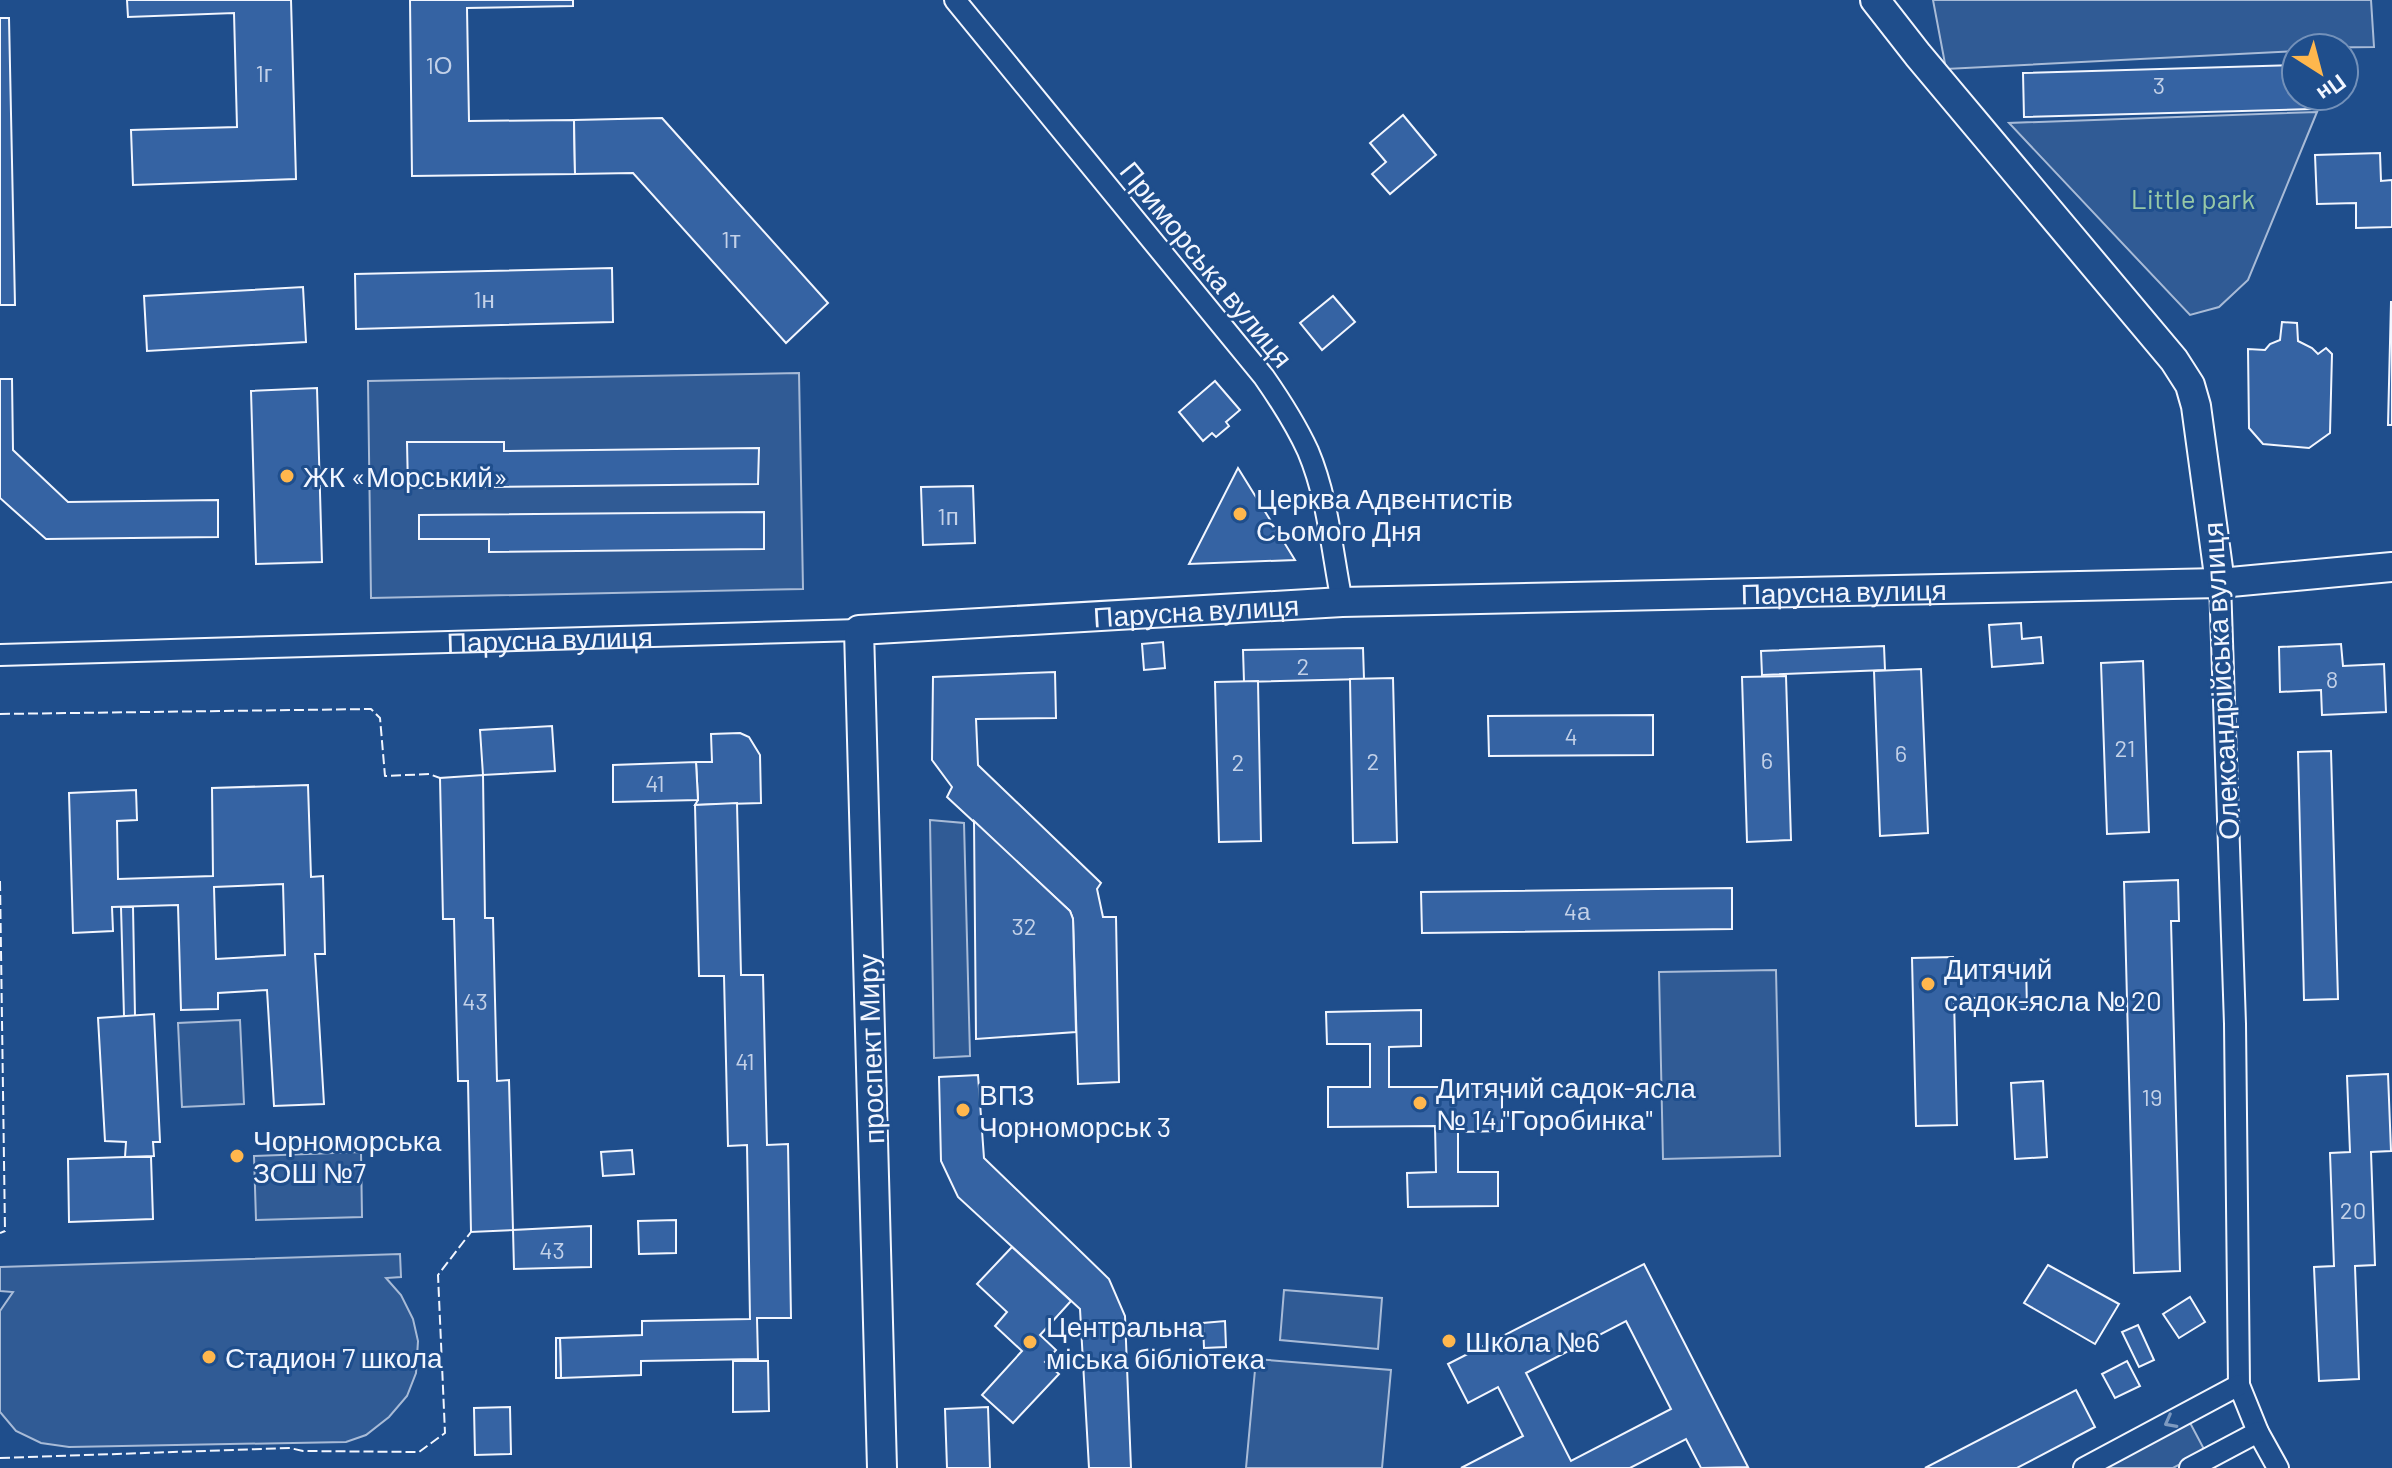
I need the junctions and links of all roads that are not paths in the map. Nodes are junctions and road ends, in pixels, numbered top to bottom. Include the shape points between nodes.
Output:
1 (955, 0) edge
2 (1875, 0) edge
3 (2392, 567) edge
4 (2220, 583) junction
5 (1342, 602) junction
6 (859, 630) junction
7 (0, 655) edge
8 (2239, 1385) junction
9 (2258, 1432) junction
10 (882, 1468) edge
11 (2084, 1468) edge
12 (2190, 1468) edge
13 (2278, 1468) edge

1 - 5 street, Приморська вулиця via 1286,409 1321,491
2 - 4 street, Олександрійська вулиця via 2190,385
3 - 4 street, Парусна вулиця
4 - 5 street, Парусна вулиця
4 - 8 street, Олександрійська вулиця via 2235,1024
5 - 6 street, Парусна вулиця
6 - 7 street, Парусна вулиця
6 - 10 street, проспект Миру
8 - 9 street, Олександрійська вулиця
8 -> 11 street
9 - 12 street
9 - 13 street, Олександрійська вулиця

